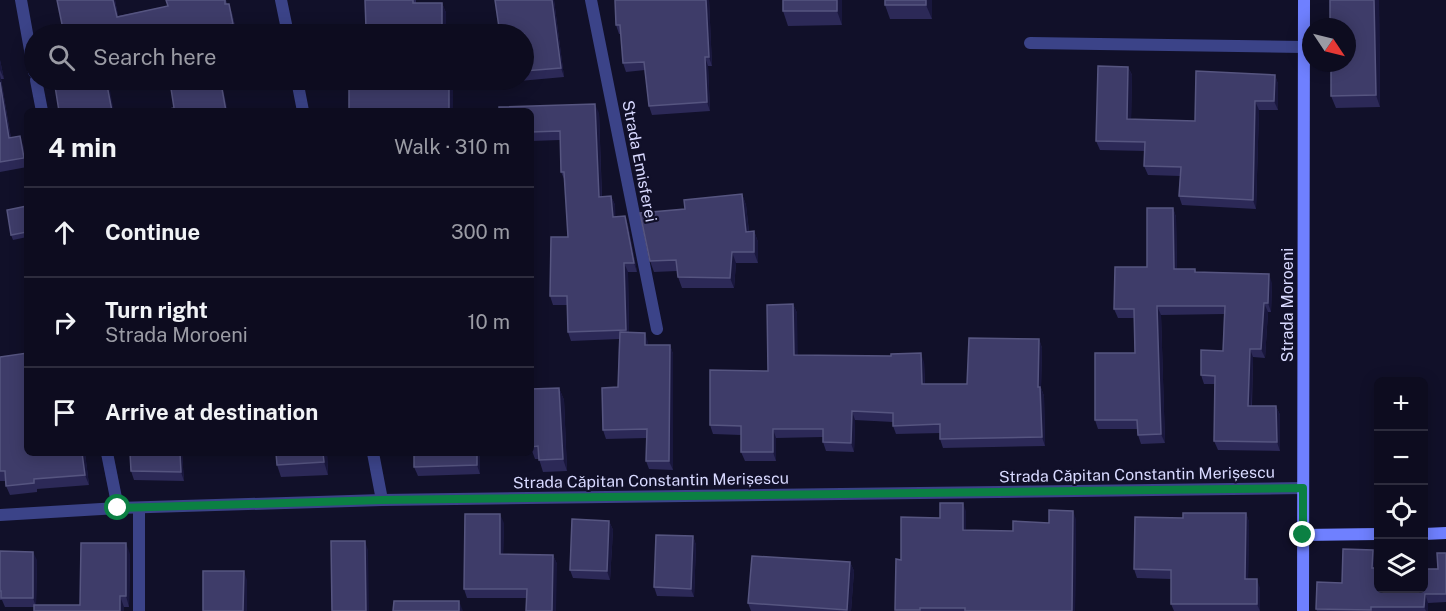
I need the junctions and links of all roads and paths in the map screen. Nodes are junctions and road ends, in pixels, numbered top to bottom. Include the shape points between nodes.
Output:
1 (21, 0) edge
2 (280, 0) edge
3 (591, 0) edge
4 (1304, 0) edge
5 (1304, 18) edge
6 (25, 24) edge
7 (286, 24) edge
8 (1030, 43) dead end
9 (1302, 47) edge
10 (1304, 72) edge
11 (38, 90) edge
12 (299, 90) edge
13 (41, 108) edge
14 (302, 108) edge
15 (657, 329) dead end
16 (108, 456) edge
17 (374, 456) edge
18 (1303, 488) junction
19 (382, 500) junction
20 (118, 508) junction
21 (140, 508) junction
22 (0, 515) edge
23 (1446, 533) edge
24 (1374, 534) edge
25 (1428, 534) edge
26 (1303, 535) junction
27 (139, 611) edge
28 (1303, 611) edge

1 - 6 street
2 - 7 street
3 - 15 street, Strada Emisferei
4 - 5 street, Strada Moroeni
8 - 9 street
10 - 18 street, Strada Moroeni
11 - 13 street
12 - 14 street
16 - 20 street
17 - 19 street
18 - 19 street, Strada Căpitan Constantin Merișescu
18 - 26 street, Strada Moroeni
19 - 21 street, Strada Căpitan Constantin Merișescu
20 - 21 street, Strada Căpitan Constantin Merișescu
20 - 22 street, Strada Căpitan Constantin Merișescu
21 - 27 street
23 - 25 street
24 - 26 street
26 - 28 street, Strada Moroeni

